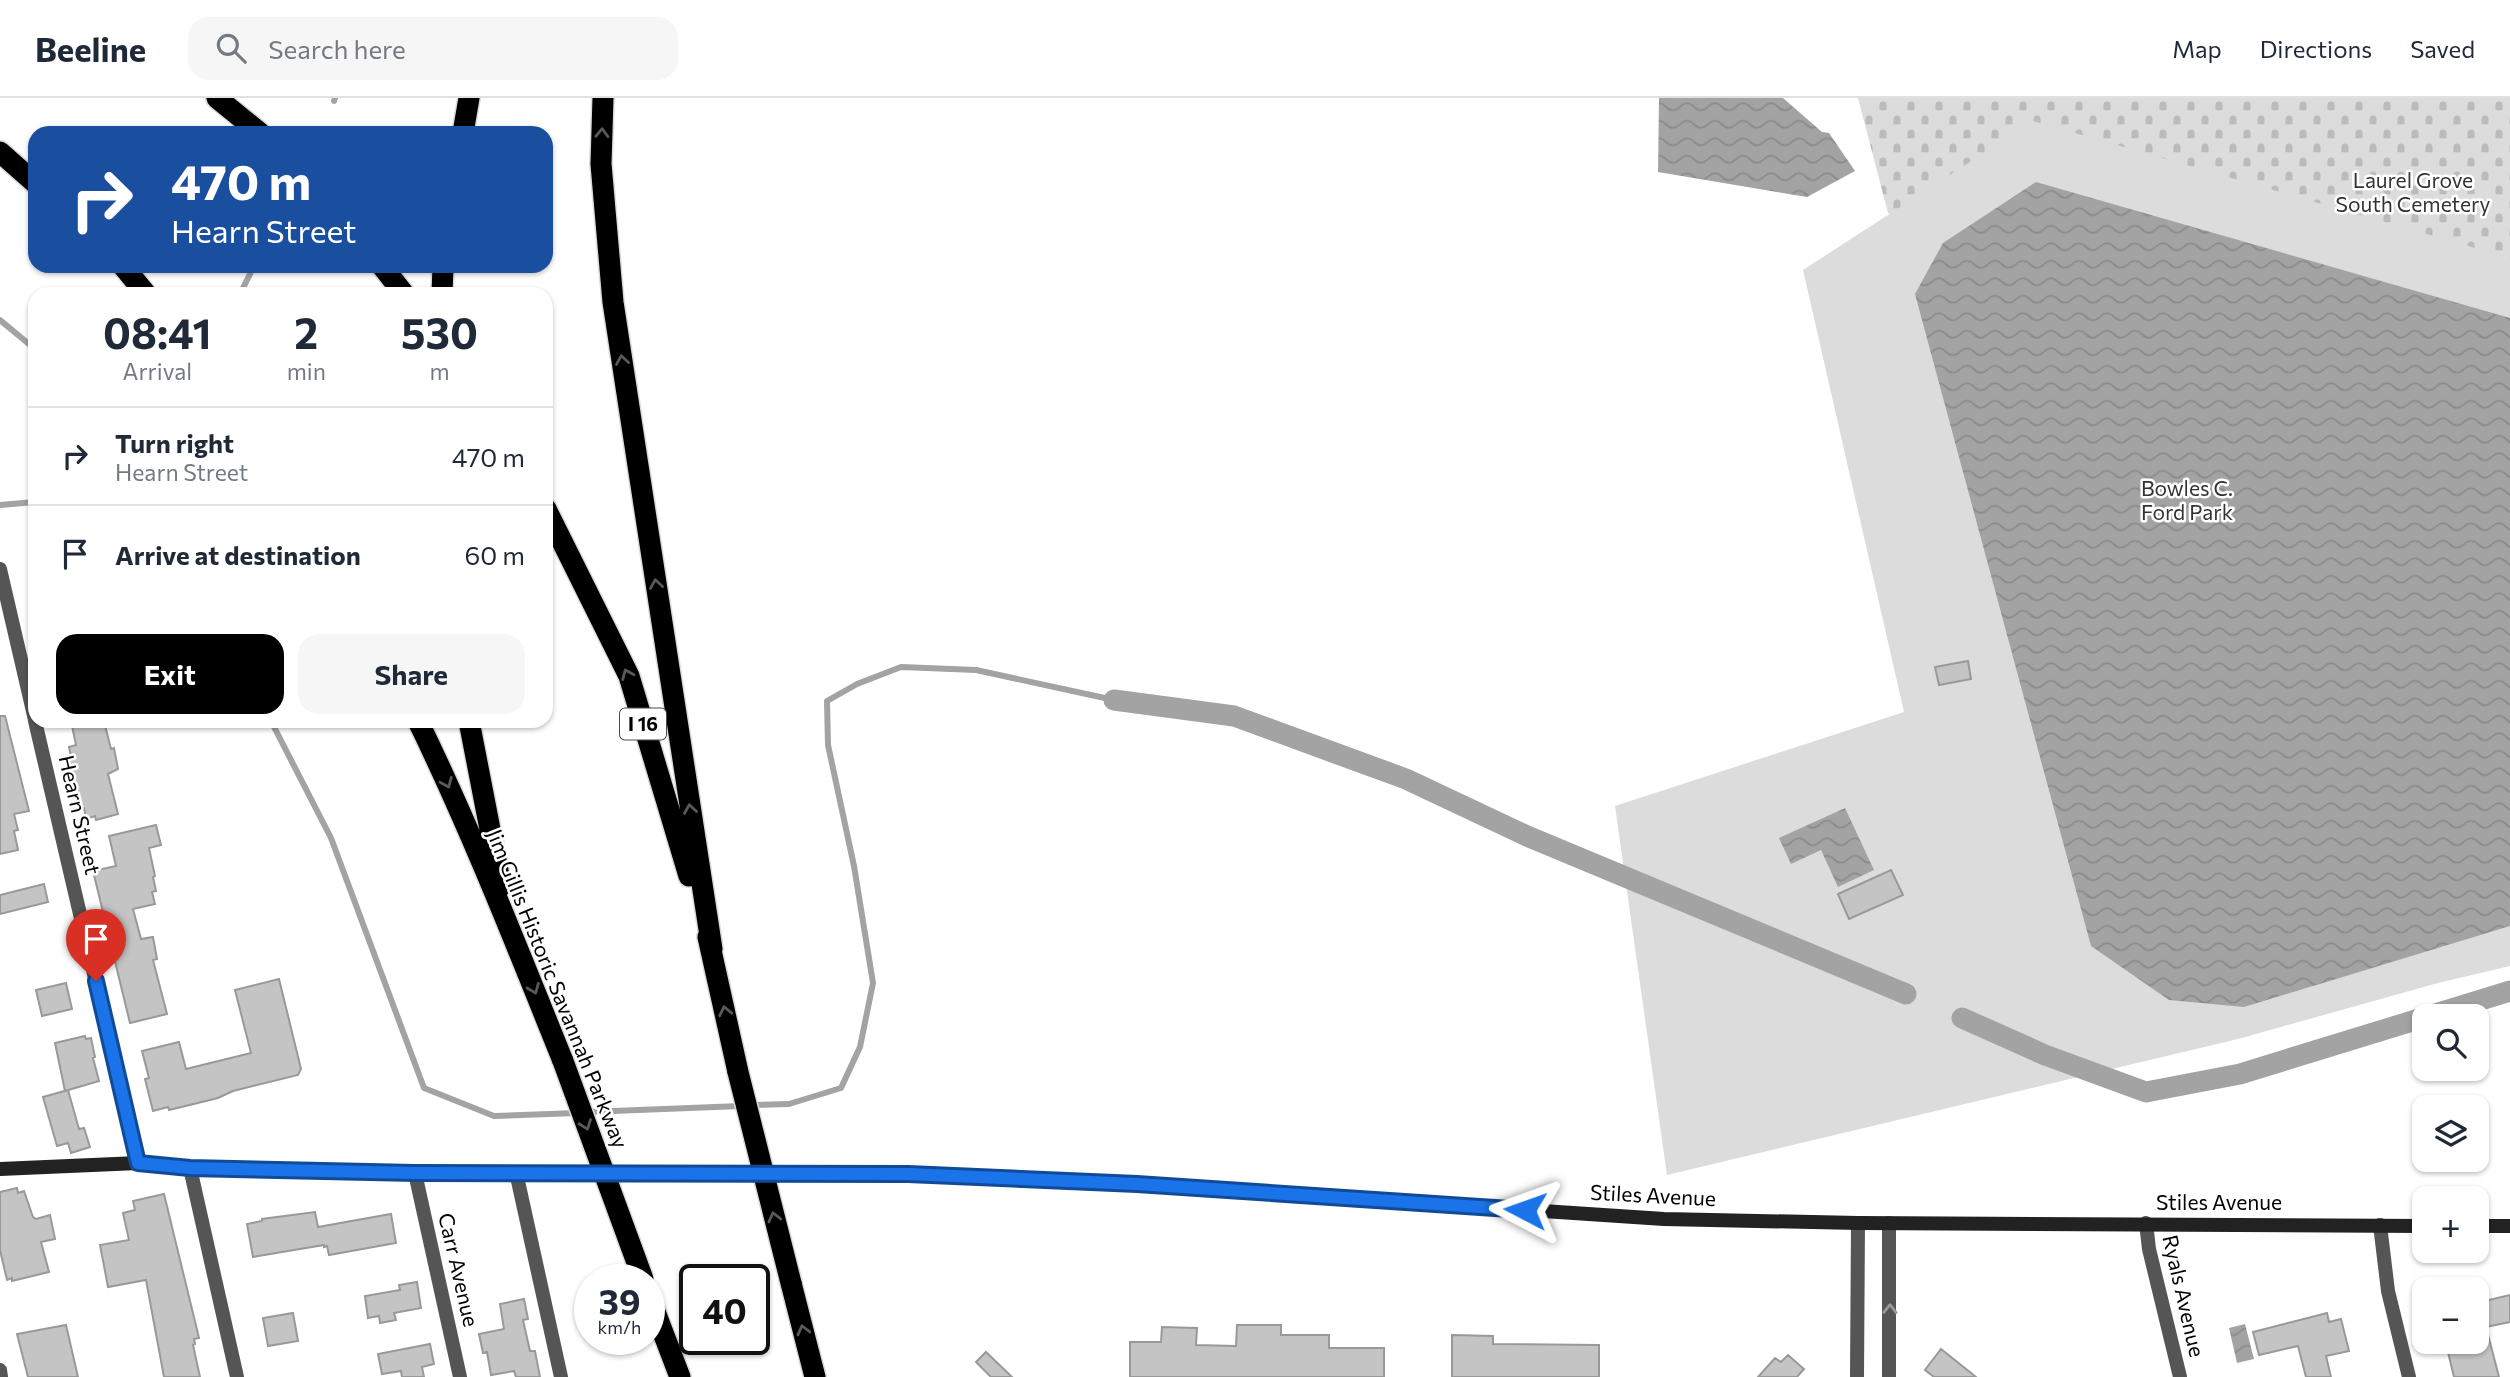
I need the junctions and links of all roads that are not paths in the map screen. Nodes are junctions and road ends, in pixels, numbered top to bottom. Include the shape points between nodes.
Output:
1 (217, 98) edge
2 (470, 98) edge
3 (603, 98) edge
4 (251, 126) edge
5 (464, 126) edge
6 (0, 152) edge
7 (28, 177) edge
8 (129, 273) edge
9 (388, 273) edge
10 (140, 287) edge
11 (398, 287) edge
12 (553, 523) edge
13 (0, 569) edge
14 (28, 690) edge
15 (37, 728) edge
16 (421, 728) edge
17 (470, 728) edge
18 (508, 926) junction
19 (712, 950) junction
20 (138, 1163) junction
21 (0, 1168) edge
22 (190, 1168) junction
23 (516, 1172) junction
24 (415, 1173) junction
25 (1857, 1223) junction
26 (1889, 1223) junction
27 (2146, 1223) junction
28 (2380, 1225) junction
29 (2412, 1226) edge
30 (2489, 1226) edge
31 (2510, 1226) edge
32 (637, 1264) edge
33 (665, 1338) edge
34 (0, 1370) edge
35 (1, 1377) edge
36 (237, 1377) edge
37 (460, 1377) edge
38 (561, 1377) edge
39 (680, 1377) edge
40 (815, 1377) edge
41 (1857, 1377) edge
42 (1889, 1377) edge
43 (2180, 1377) edge
44 (2409, 1377) edge

1 - 4 highway
2 - 5 highway
19 -> 3 highway via 613,302 601,164
6 - 7 highway
8 - 10 highway
9 - 11 highway
19 -> 12 highway, I 16 via 629,676
13 - 14 street, Hearn Street
15 - 20 street, Hearn Street
16 -> 18 highway, Jim Gillis Historic Savannah Parkway
17 - 18 highway
18 -> 32 highway, Jim Gillis Historic Savannah Parkway, bridge
40 -> 19 highway, I 16, bridge via 737,1072
20 - 21 street, Stiles Avenue
20 - 22 street, Stiles Avenue
22 - 24 street, Stiles Avenue
22 - 36 street
23 - 24 street, Stiles Avenue
23 - 25 street, Stiles Avenue via 921,1174 1664,1219
23 - 38 street
24 - 37 street, Carr Avenue
25 - 26 street, Stiles Avenue
25 - 41 street
26 - 27 street, Stiles Avenue
42 -> 26 street
27 - 28 street, Stiles Avenue
27 - 43 street, Ryals Avenue
28 - 29 street, Stiles Avenue
28 - 44 street via 2388,1291
30 - 31 street
33 - 39 highway
34 - 35 street

